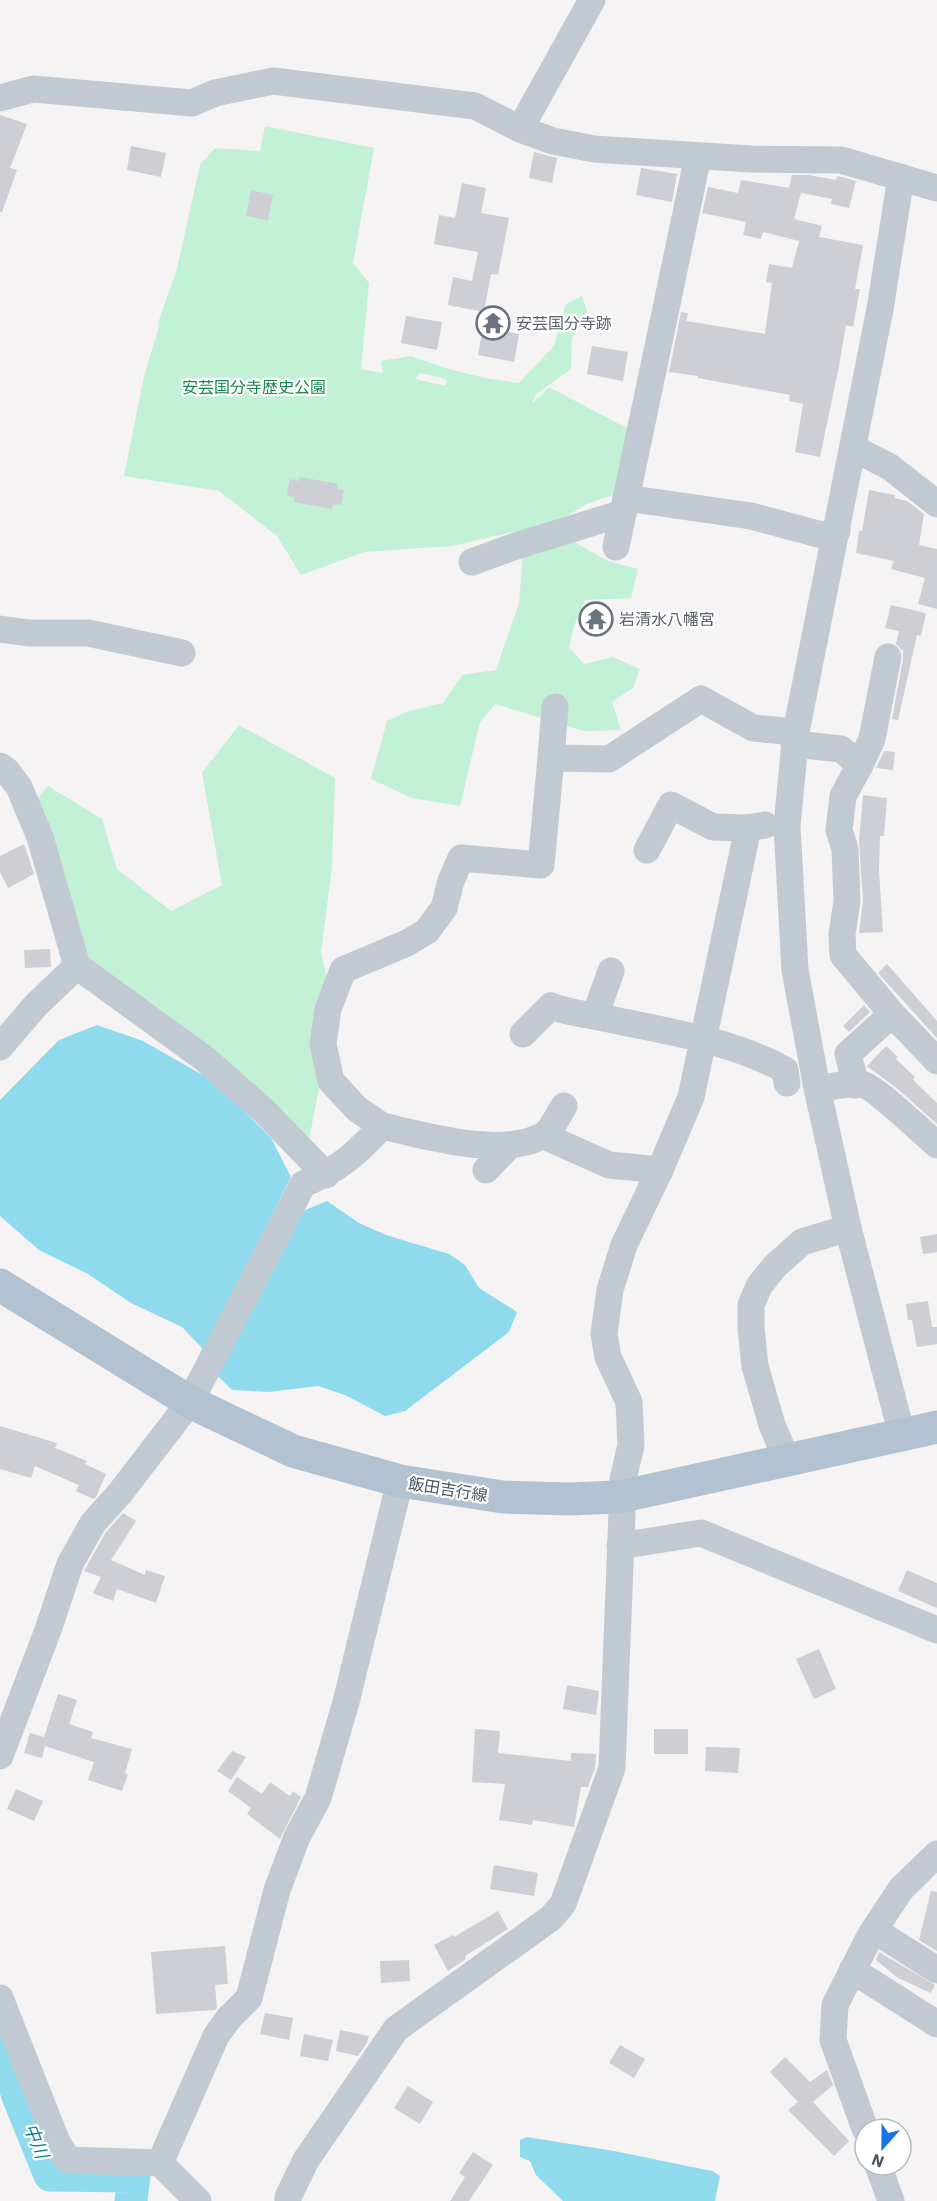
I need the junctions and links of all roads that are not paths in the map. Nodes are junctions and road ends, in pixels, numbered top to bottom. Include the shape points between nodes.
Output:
1 (592, 0) edge
2 (0, 98) edge
3 (520, 129) junction
4 (698, 156) junction
5 (901, 177) junction
6 (937, 188) edge
7 (853, 448) junction
8 (937, 504) edge
9 (625, 506) junction
10 (837, 531) junction
11 (616, 547) dead end
12 (472, 562) dead end
13 (0, 629) edge
14 (182, 653) dead end
15 (888, 657) dead end
16 (555, 707) dead end
17 (795, 738) junction
18 (551, 758) junction
19 (860, 765) junction
20 (0, 766) edge
21 (787, 826) junction
22 (748, 828) junction
23 (647, 850) dead end
24 (76, 966) junction
25 (611, 971) dead end
26 (892, 1014) junction
27 (595, 1016) junction
28 (523, 1034) dead end
29 (703, 1040) junction
30 (0, 1047) edge
31 (937, 1061) edge
32 (787, 1083) dead end
33 (856, 1085) junction
34 (817, 1088) junction
35 (564, 1106) dead end
36 (382, 1126) junction
37 (544, 1136) junction
38 (937, 1145) edge
39 (509, 1146) junction
40 (486, 1170) dead end
41 (660, 1170) junction
42 (326, 1175) junction
43 (848, 1228) junction
44 (0, 1285) edge
45 (190, 1402) junction
46 (937, 1427) edge
47 (902, 1435) junction
48 (787, 1460) junction
49 (400, 1481) junction
50 (619, 1497) junction
51 (620, 1546) junction
52 (937, 1630) edge
53 (0, 1756) edge
54 (937, 1854) edge
55 (874, 1930) junction
56 (852, 1970) junction
57 (937, 1970) edge
58 (0, 1998) edge
59 (937, 2024) edge
60 (861, 2117) edge
61 (160, 2163) junction
62 (882, 2177) edge
63 (198, 2201) edge
64 (288, 2201) edge
65 (891, 2201) edge

1 - 3 street
2 - 3 street via 33,89 192,104 215,93 273,81 475,106
3 - 4 street via 594,149
4 - 5 street via 841,160
4 - 9 street
5 - 6 street
5 - 7 street
7 - 8 street via 890,467
7 - 10 street
9 - 10 street via 751,516 822,535
9 - 11 street
9 - 12 street
10 - 17 street
13 - 14 street via 88,633
15 - 19 street via 872,739
16 - 18 street
17 - 18 street via 753,728 701,699 609,759
17 - 19 street via 841,749
17 - 21 street
18 - 36 street via 541,865 461,858 444,908 427,931 343,970 328,1010 322,1044 331,1081 357,1109
19 - 26 street via 843,796 839,830 845,849 843,955
20 - 24 street via 19,787 40,837
21 - 22 street via 766,824
21 - 34 street via 795,970
22 - 23 street via 713,827 671,805
22 - 29 street
24 - 30 street
24 - 42 street via 205,1059 263,1110
25 - 27 street
26 - 31 street
26 - 33 street via 848,1054
27 - 28 street via 551,1006
27 - 29 street
29 - 32 street via 765,1059 785,1070
29 - 41 street via 691,1097
33 - 34 street
33 - 38 street via 866,1085
34 - 43 street
35 - 37 street
36 - 39 street via 452,1142
36 - 42 street via 354,1156
37 - 39 street
37 - 41 street via 609,1165
39 - 40 street
41 - 50 street via 624,1245 610,1290 604,1335 608,1357 628,1402 631,1445
42 - 45 street via 303,1184
43 - 47 street
43 - 48 street via 802,1242 775,1266 759,1286 751,1305 755,1366
44 - 45 main road, 飯田吉行線
45 - 49 main road, 飯田吉行線 via 293,1451
45 - 53 street via 93,1523 70,1564
46 - 47 main road, 飯田吉行線
47 - 48 main road, 飯田吉行線
48 - 50 main road, 飯田吉行線
49 - 50 main road, 飯田吉行線 via 502,1497
49 - 61 street via 346,1702 318,1798 297,1837 277,1890 249,1998 216,2036
50 - 51 street
51 - 52 street via 702,1533
51 - 64 street via 612,1768 563,1904 551,1918 396,2029 306,2160
54 - 55 street via 901,1889
55 - 56 street
55 - 57 street
56 - 59 street
56 - 60 street via 835,2005 833,2040
58 - 61 street via 57,2142 68,2160
61 - 63 street
62 - 65 street

